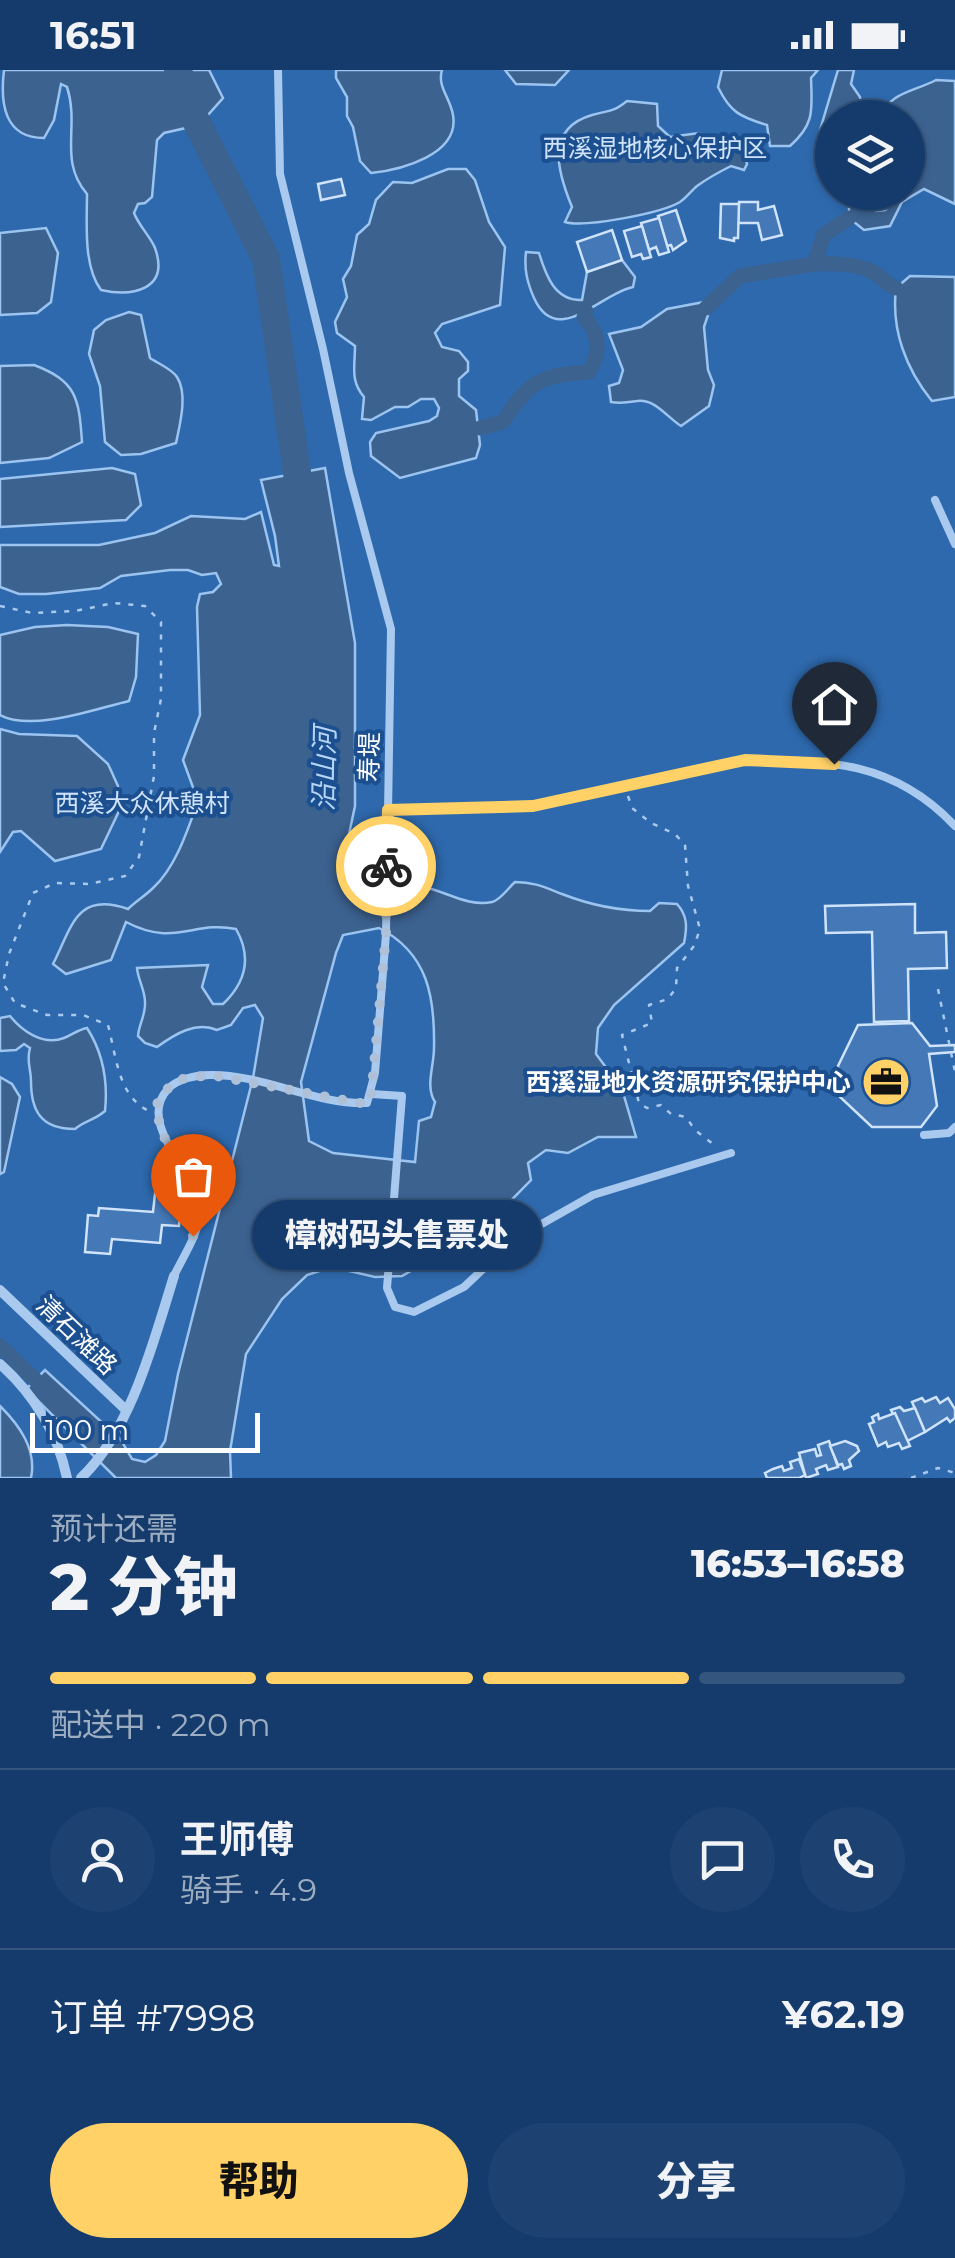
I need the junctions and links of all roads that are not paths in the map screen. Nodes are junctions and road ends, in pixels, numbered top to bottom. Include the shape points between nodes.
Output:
1 (278, 70) edge
2 (935, 500) dead end
3 (955, 544) edge
4 (388, 810) junction
5 (955, 826) edge
6 (372, 1094) junction
7 (955, 1127) edge
8 (924, 1135) dead end
9 (731, 1153) road end
10 (174, 1276) joint
11 (0, 1290) edge
12 (0, 1364) edge
13 (126, 1410) junction
14 (84, 1476) edge
15 (67, 1478) edge

1 - 4 lane, 寿堤 via 280,174 391,629
2 - 3 lane
4 - 5 lane via 533,806 745,760 854,766 892,777 923,794
4 - 6 lane, 寿堤
6 - 9 lane via 402,1096 387,1288 395,1307 414,1312 464,1287 516,1239 593,1196
6 - 10 lane via 368,1103 210,1075 169,1087 157,1115 196,1195 200,1218
7 - 8 lane
10 - 13 street
11 - 13 street, 清石滩路
12 - 15 street via 46,1420
13 - 14 street

